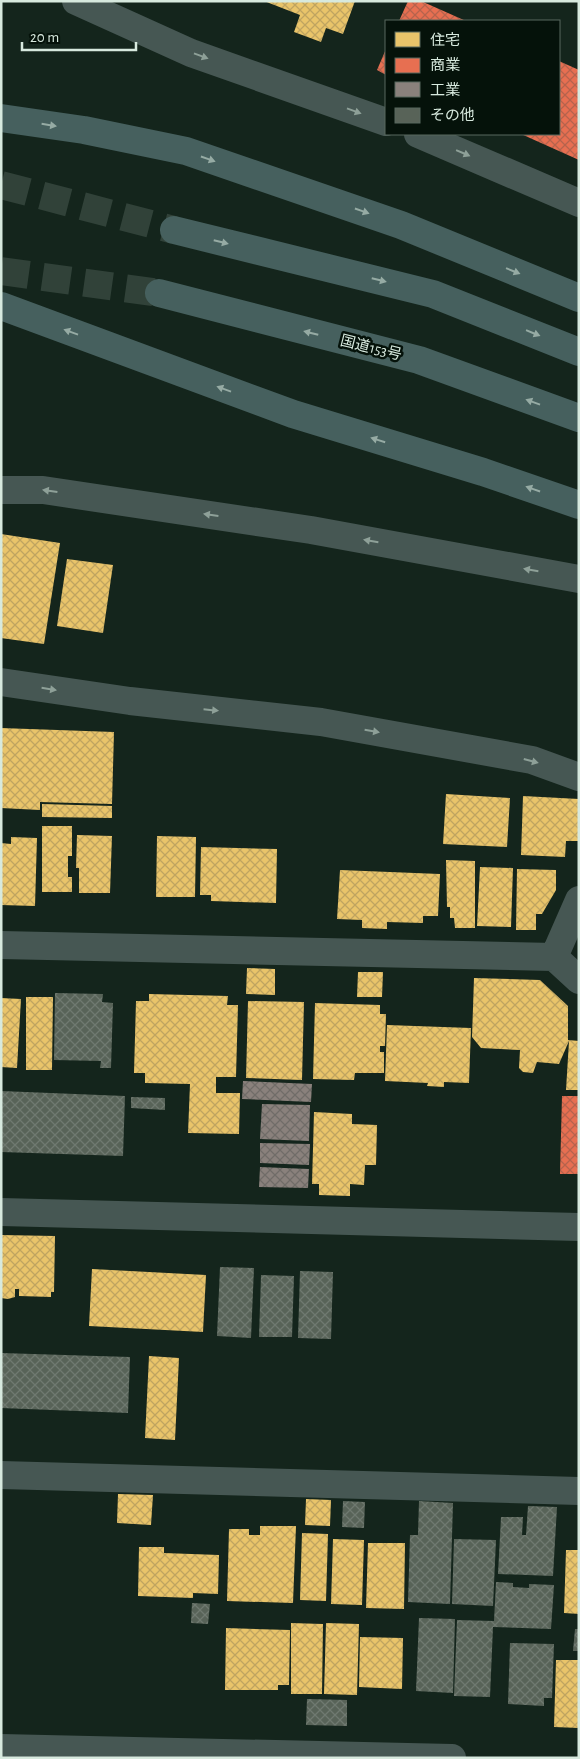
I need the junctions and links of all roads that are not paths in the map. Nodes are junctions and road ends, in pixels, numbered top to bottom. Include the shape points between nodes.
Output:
1 (76, 1) edge
2 (1, 118) edge
3 (385, 122) edge
4 (420, 135) edge
5 (579, 203) edge
6 (174, 230) tunnel mouth
7 (159, 293) tunnel mouth
8 (579, 298) edge
9 (1, 306) edge
10 (579, 352) edge
11 (579, 418) edge
12 (1, 490) edge
13 (579, 505) edge
14 (579, 579) edge
15 (1, 682) edge
16 (579, 777) edge
17 (579, 900) edge
18 (1, 945) edge
19 (554, 957) junction
20 (579, 980) edge
21 (1, 1212) edge
22 (579, 1227) edge
23 (1, 1475) edge
24 (579, 1491) edge
25 (1, 1748) edge
26 (452, 1758) edge

1 -> 3 street via 191,53
2 -> 8 highway via 84,130 186,151 402,225
4 -> 5 street
6 -> 10 highway via 434,294
11 -> 7 highway, 国道153号 via 419,360
13 -> 9 highway via 293,414
14 -> 12 street via 311,530 43,490
15 -> 16 street via 130,701 321,722 532,760
17 - 19 street
18 - 19 street
19 - 20 street
21 - 22 street
23 - 24 street
25 - 26 street

